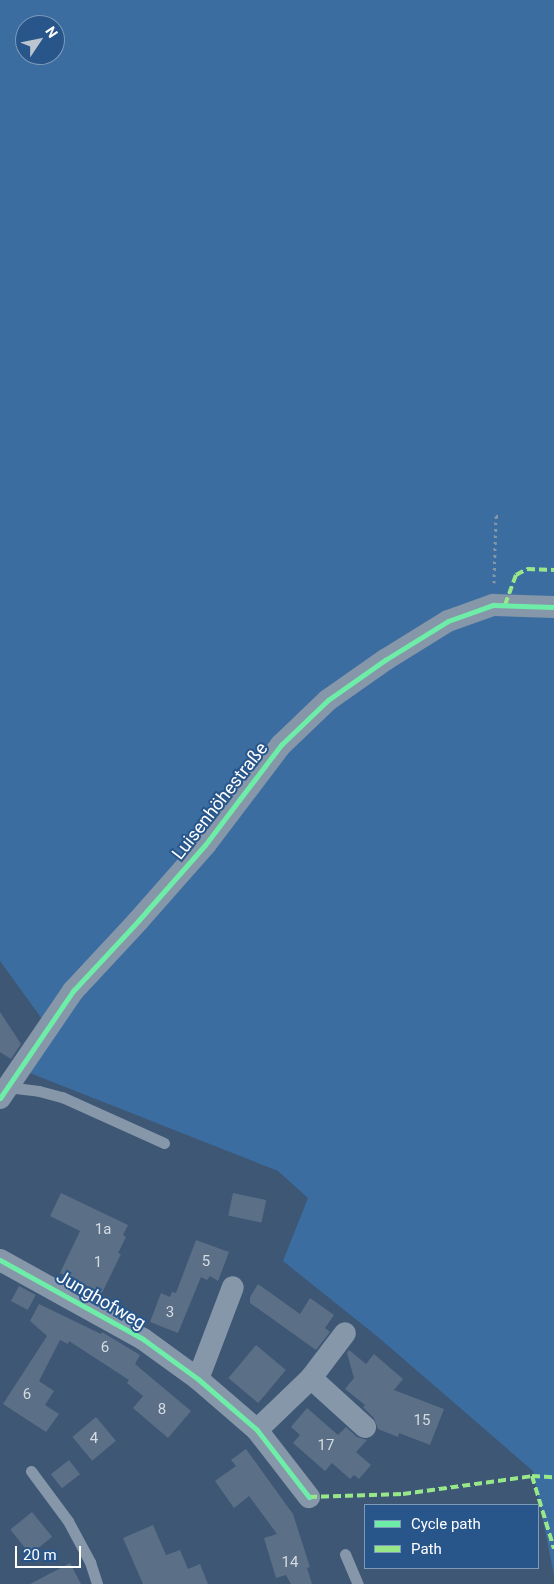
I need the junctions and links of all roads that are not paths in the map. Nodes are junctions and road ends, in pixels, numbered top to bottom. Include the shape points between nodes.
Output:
1 (554, 607) edge
2 (4, 1093) edge
3 (164, 1143) dead end
4 (0, 1260) edge
5 (232, 1287) dead end
6 (345, 1333) dead end
7 (311, 1378) junction
8 (198, 1380) junction
9 (365, 1427) dead end
10 (257, 1430) junction
11 (31, 1471) dead end
12 (309, 1497) dead end
13 (345, 1554) dead end
14 (98, 1584) edge
15 (358, 1584) edge

1 - 2 street, Luisenhöhestraße via 493,605 448,621 328,700 281,745 205,845 73,991
2 - 3 lane via 62,1097
4 - 8 street, Junghofweg via 143,1339
5 - 8 street
6 - 7 street
7 - 9 street
7 - 10 street
8 - 10 street, Junghofweg
10 - 12 street, Junghofweg
11 - 14 lane via 68,1521
13 - 15 lane

